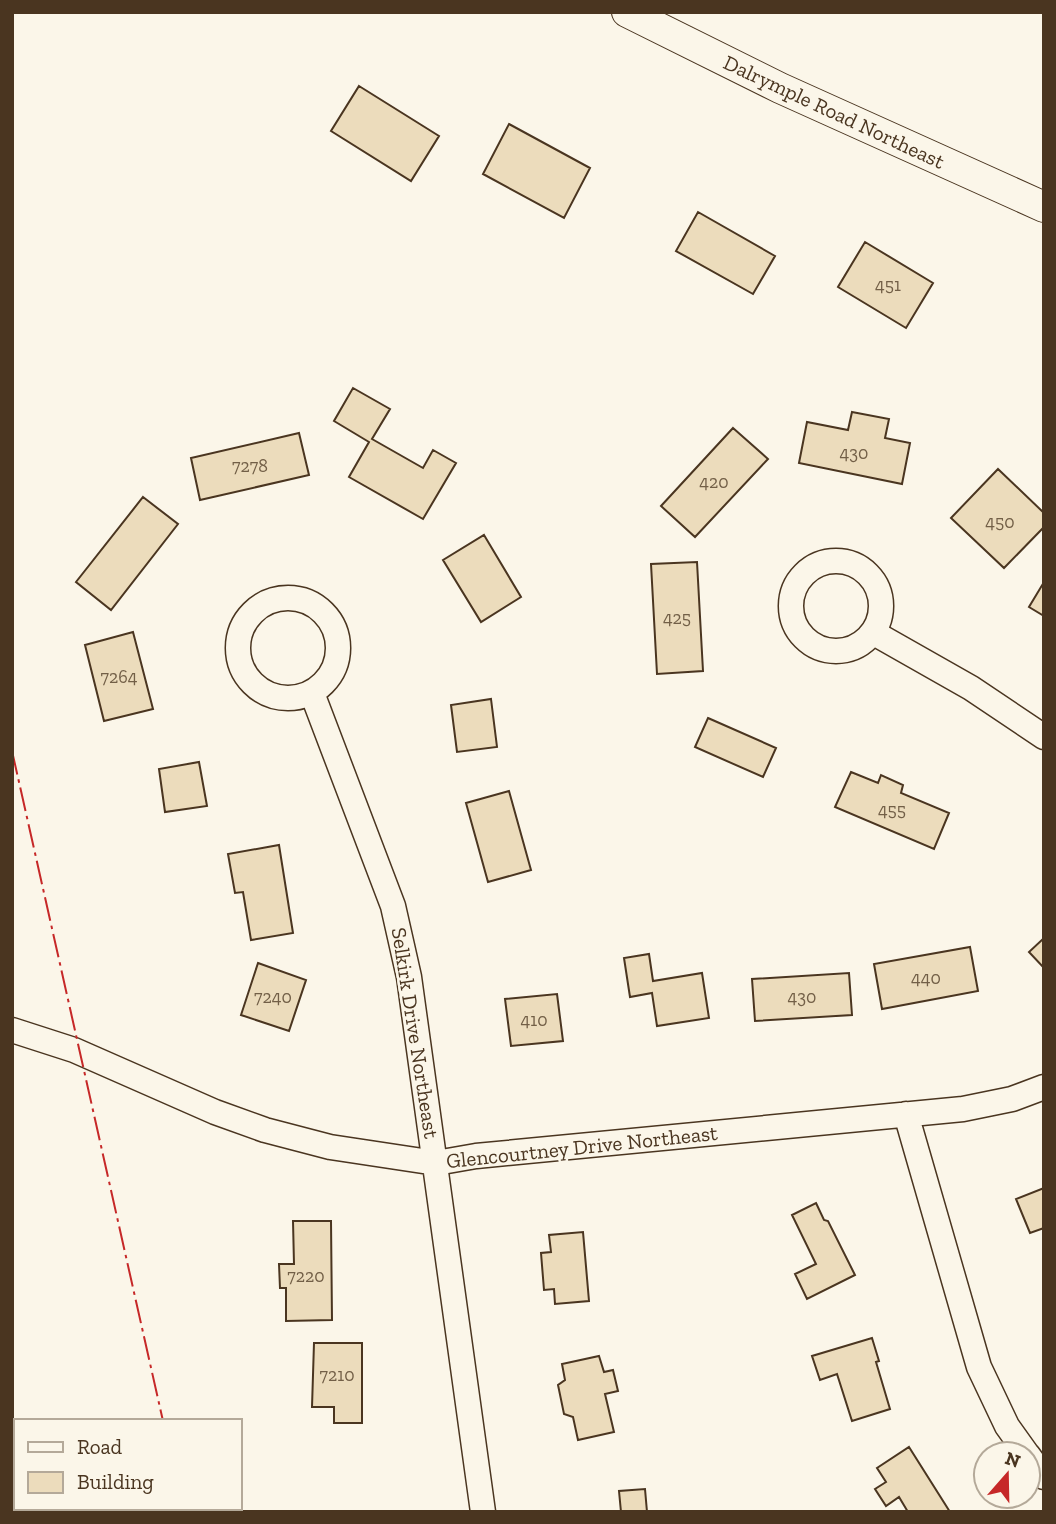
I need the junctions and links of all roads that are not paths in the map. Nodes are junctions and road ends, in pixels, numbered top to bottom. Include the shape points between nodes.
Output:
1 (627, 12) edge
2 (1044, 207) edge
3 (874, 633) dead end
4 (312, 692) junction
5 (1044, 737) edge
6 (12, 1030) edge
7 (1044, 1087) edge
8 (906, 1114) junction
9 (436, 1163) junction
10 (1017, 1440) edge
11 (483, 1512) edge

1 - 2 street, Dalrymple Road Northeast via 780,88
3 - 5 street via 971,688
4 - 4 street via 337,662 338,646 328,617 300,599 264,604 242,628 238,645 247,677 274,696 291,698
4 - 9 street, Selkirk Drive Northeast via 393,905 409,977
6 - 9 street, Glencourtney Drive Northeast via 74,1050 265,1130 330,1147
7 - 8 street, Glencourtney Drive Northeast via 963,1109
8 - 9 street, Glencourtney Drive Northeast
8 - 10 street via 979,1367
9 - 11 street, Selkirk Drive Northeast

